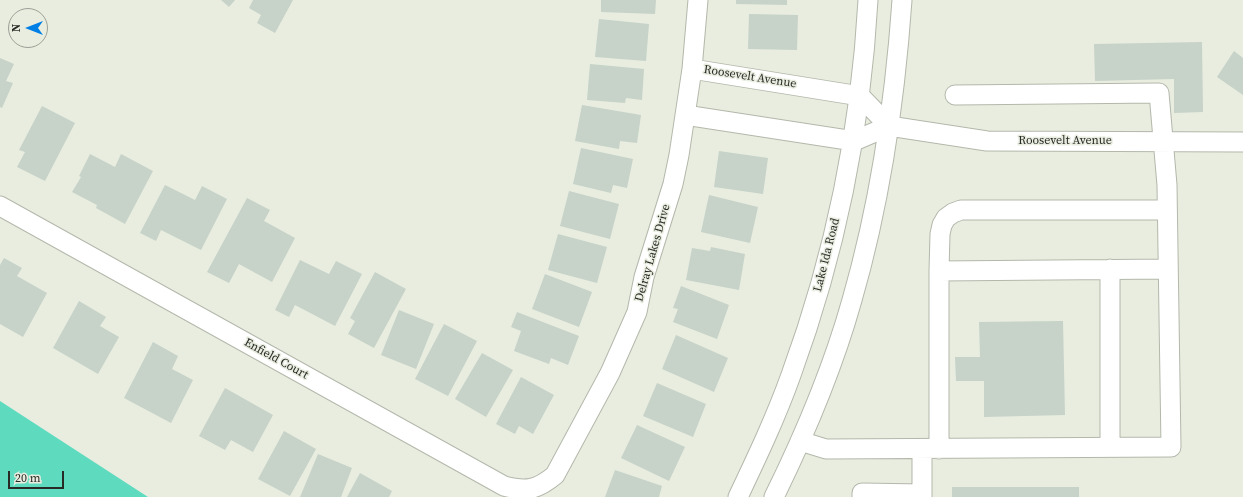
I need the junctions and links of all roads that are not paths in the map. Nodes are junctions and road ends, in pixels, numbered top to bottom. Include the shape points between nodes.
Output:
1 (698, 0) edge
2 (868, 0) edge
3 (902, 0) edge
4 (692, 68) junction
5 (955, 95) dead end
6 (860, 96) junction
7 (685, 115) junction
8 (889, 126) junction
9 (854, 142) junction
10 (1163, 142) junction
11 (1243, 142) edge
12 (0, 206) edge
13 (1167, 210) junction
14 (1110, 269) junction
15 (1168, 269) junction
16 (939, 271) junction
17 (800, 441) junction
18 (1110, 447) junction
19 (930, 449) junction
20 (544, 491) edge
21 (922, 495) edge
22 (738, 497) edge
23 (774, 497) edge
24 (862, 497) edge

1 - 4 street, Delray Lakes Drive
2 - 6 street, Lake Ida Road
3 - 8 street
4 - 6 street, Roosevelt Avenue
4 - 7 street, Delray Lakes Drive
5 - 10 street via 1159,93
6 - 8 street
6 - 9 street, Lake Ida Road
7 - 9 street
7 - 20 street, Delray Lakes Drive via 673,184 644,277 637,312 610,373
8 - 9 street
8 - 10 street, Roosevelt Avenue via 987,141
8 - 17 street via 875,206 852,301
9 - 22 street, Lake Ida Road via 828,253 805,334 774,418
10 - 11 street, Roosevelt Avenue
10 - 13 street
12 - 20 street, Enfield Court via 504,486 517,490
13 - 15 street
13 - 16 street via 961,210 946,218 942,225
14 - 15 street
14 - 16 street
14 - 18 street
15 - 18 street via 1171,447
16 - 19 street
17 - 19 street via 826,449
17 - 23 street
18 - 19 street
19 - 21 street
21 - 24 street via 862,493

